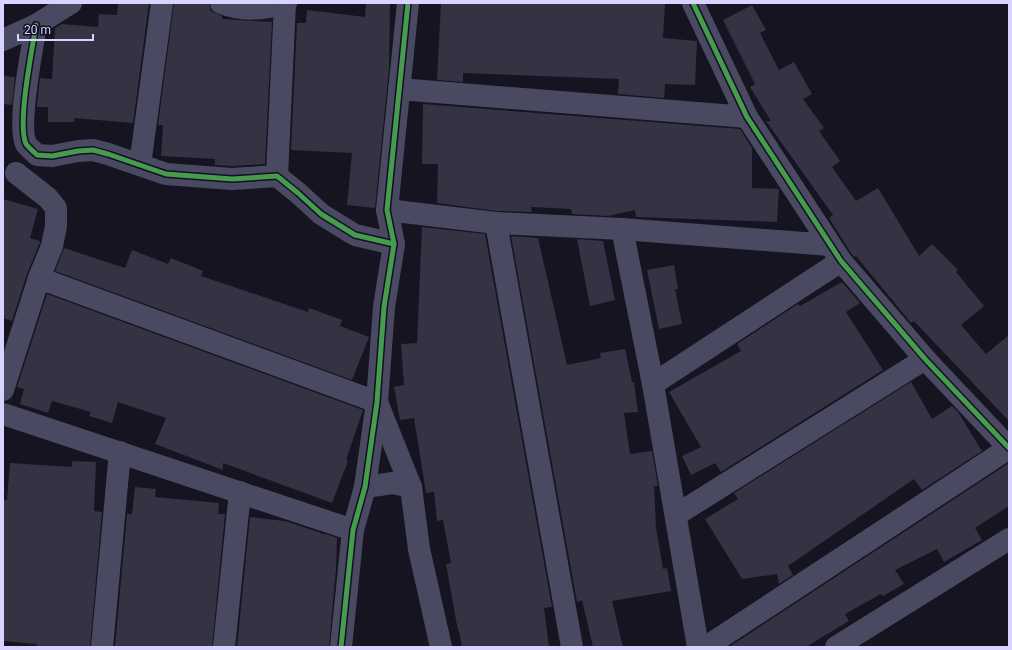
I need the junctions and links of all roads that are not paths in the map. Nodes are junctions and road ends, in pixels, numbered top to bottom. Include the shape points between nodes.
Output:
1 (71, 3) edge
2 (162, 3) edge
3 (221, 3) edge
4 (285, 3) edge
5 (408, 3) edge
6 (693, 3) edge
7 (36, 25) junction
8 (3, 40) edge
9 (399, 89) junction
10 (747, 117) junction
11 (27, 144) junction
12 (140, 165) junction
13 (9, 172) edge
14 (277, 176) junction
15 (387, 210) junction
16 (496, 223) junction
17 (622, 229) junction
18 (394, 244) junction
19 (836, 253) junction
20 (39, 278) junction
21 (925, 359) junction
22 (653, 384) junction
23 (3, 390) edge
24 (377, 402) junction
25 (3, 414) edge
26 (1009, 448) edge
27 (120, 452) junction
28 (365, 487) junction
29 (411, 487) junction
30 (240, 492) junction
31 (676, 515) junction
32 (353, 530) junction
33 (1009, 539) edge
34 (102, 647) edge
35 (224, 647) edge
36 (341, 647) edge
37 (441, 647) edge
38 (572, 647) edge
39 (698, 647) edge
40 (706, 647) edge
41 (836, 647) edge

1 - 7 street
2 - 12 street
3 - 4 street via 248,9
4 - 14 street
5 - 9 street
6 - 10 street
7 - 8 street
7 - 11 street via 23,114
9 - 10 street
9 - 15 street
10 - 19 street
11 - 12 street via 37,155 52,156 93,150
11 - 13 street via 20,164
12 - 14 street via 166,174 232,178
13 - 20 street via 48,198 56,208 52,246
14 - 18 street via 321,214 355,235
15 - 16 street
15 - 18 street
16 - 17 street
16 - 38 street
17 - 19 street
17 - 22 street
18 - 24 street via 384,307
19 - 21 street
19 - 22 street
20 - 23 street
20 - 24 street
21 - 26 street
21 - 31 street
22 - 31 street
24 - 28 street
24 - 29 street
25 - 27 street
26 - 40 street
27 - 30 street
27 - 34 street
28 - 29 street via 393,483
28 - 32 street
29 - 37 street via 419,549
30 - 32 street
30 - 35 street
31 - 39 street
32 - 36 street
33 - 41 street

